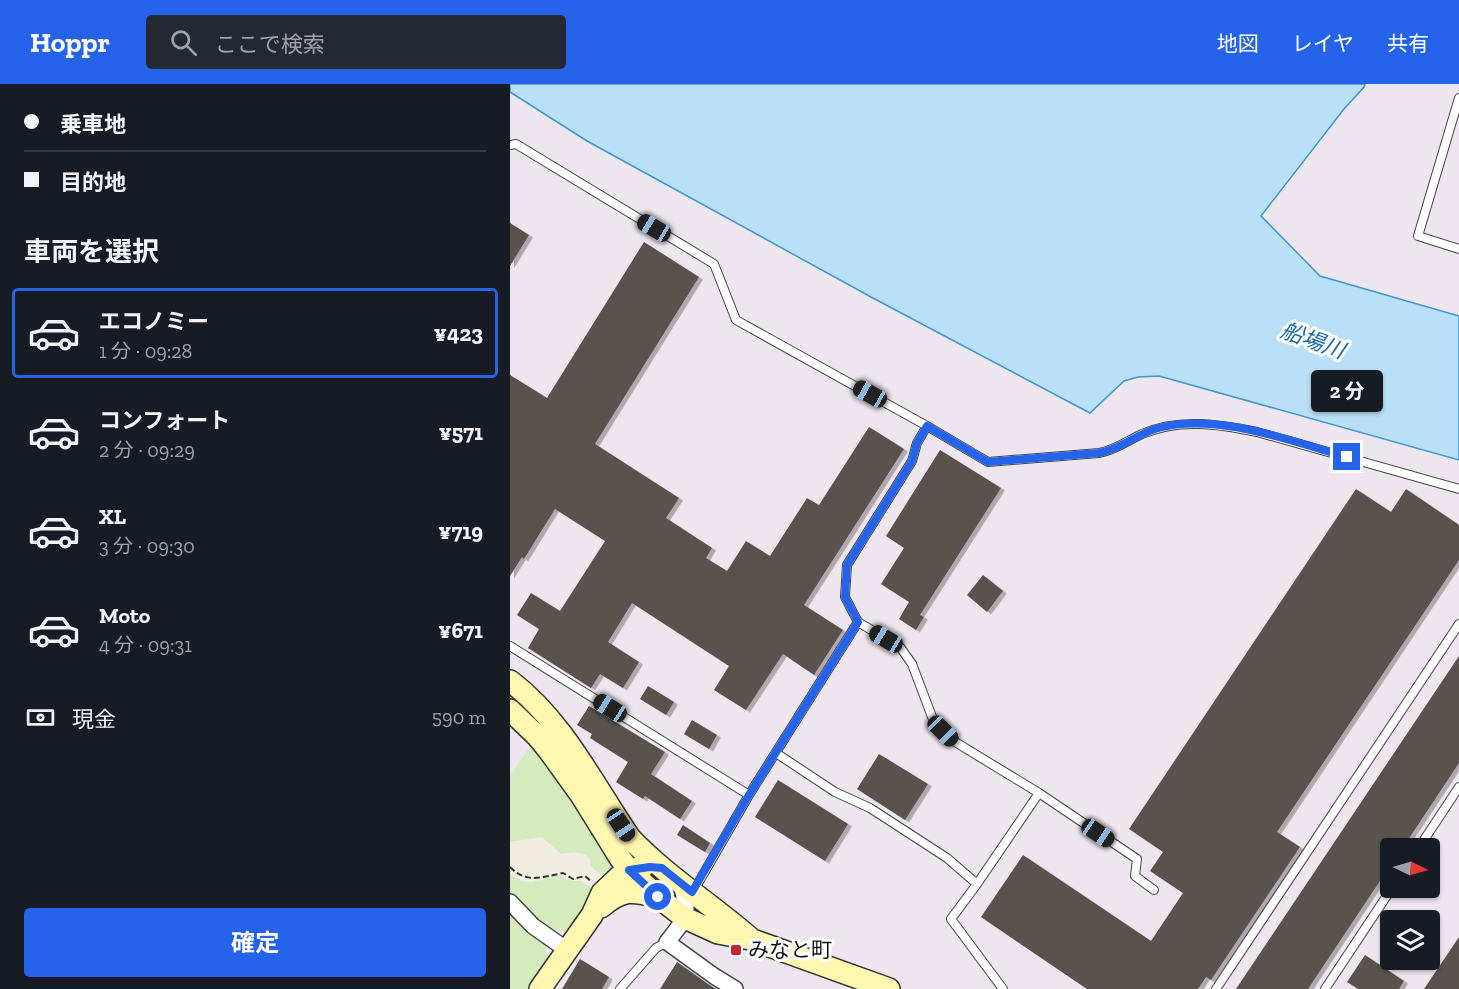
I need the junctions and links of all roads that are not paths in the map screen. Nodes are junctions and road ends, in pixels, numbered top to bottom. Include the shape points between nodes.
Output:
1 (1459, 98) edge
2 (510, 145) edge
3 (1459, 249) edge
4 (927, 426) junction
5 (1459, 489) edge
6 (858, 622) junction
7 (1459, 624) edge
8 (510, 645) edge
9 (510, 681) edge
10 (510, 710) edge
11 (776, 753) junction
12 (1459, 787) edge
13 (1039, 793) junction
14 (749, 795) junction
15 (630, 838) junction
16 (1425, 838) edge
17 (662, 868) junction
18 (629, 870) junction
19 (977, 884) junction
20 (686, 888) junction
21 (1154, 890) dead end
22 (619, 894) junction
23 (658, 897) junction
24 (1385, 898) edge
25 (510, 902) edge
26 (591, 915) junction
27 (685, 918) junction
28 (750, 939) junction
29 (667, 942) junction
30 (567, 950) junction
31 (540, 989) edge
32 (620, 989) edge
33 (735, 989) edge
34 (889, 989) edge
35 (1004, 989) edge
36 (1216, 989) edge
37 (1326, 989) edge

1 - 3 lane via 1418,236
2 - 4 lane via 516,144 714,264 736,320
4 - 5 lane via 988,462 1099,453 1159,428 1193,423 1225,425
4 - 6 lane via 912,461 847,565 845,597
6 - 11 lane
6 - 13 lane via 900,647 912,664 934,722 952,740
7 - 36 lane
8 - 14 lane
9 - 15 street via 558,730
10 - 18 street via 550,752
11 - 14 lane
11 - 19 lane via 947,858
12 - 16 lane
13 - 19 lane
13 - 21 lane via 1137,859 1134,876
14 - 20 lane
15 - 17 street
15 - 18 street via 633,856
17 - 18 street
17 - 20 street
18 - 22 street
18 - 23 street
18 - 26 street via 602,893
19 - 35 lane via 951,919
20 - 27 street
20 - 28 street
22 - 23 street
22 - 26 street
23 - 27 street
24 - 37 lane
25 - 30 street via 533,926
26 - 30 street
27 - 28 street via 718,933
27 - 29 street
28 - 34 street
29 - 32 lane via 656,948
29 - 33 street
30 - 31 street

